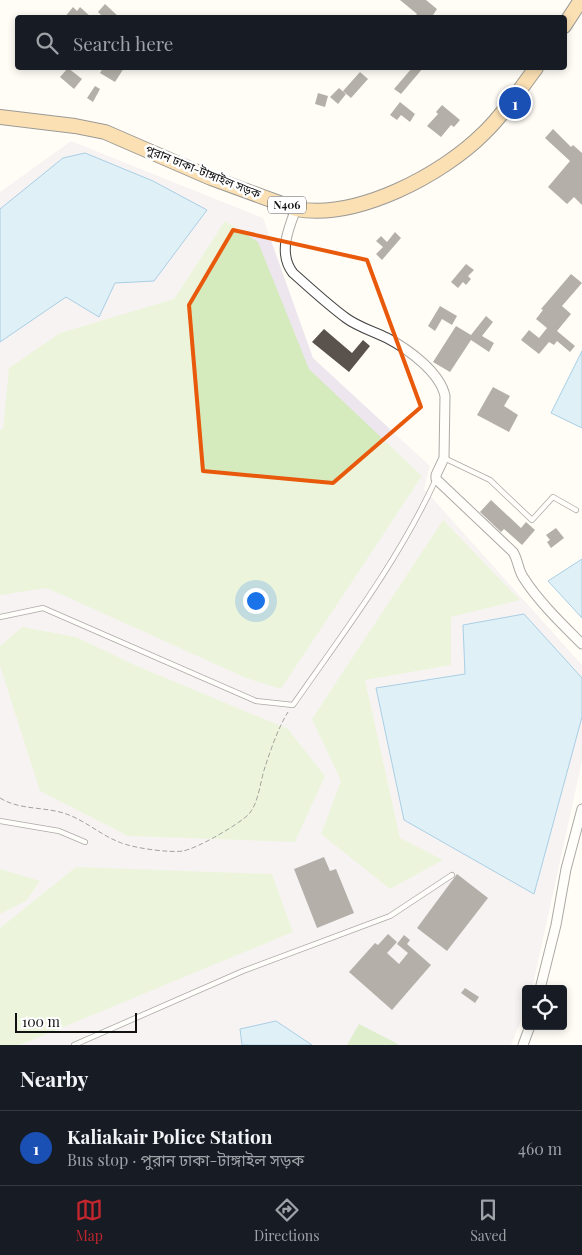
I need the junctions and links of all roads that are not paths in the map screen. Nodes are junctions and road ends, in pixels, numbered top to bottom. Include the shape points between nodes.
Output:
1 (581, 0) edge
2 (567, 21) edge
3 (534, 70) edge
4 (0, 117) edge
5 (296, 209) junction
6 (444, 458) junction
7 (436, 479) junction
8 (576, 510) dead end
9 (0, 617) edge
10 (582, 644) edge
11 (582, 809) edge
12 (0, 821) edge
13 (85, 842) dead end
14 (452, 876) dead end
15 (541, 985) edge
16 (529, 1030) edge
17 (525, 1044) edge
18 (74, 1045) edge

1 - 2 highway
3 - 5 highway, পুরান ঢাকা-টাঙ্গাইল সড়ক / N406 via 484,133 429,174 395,192 352,206 310,212
4 - 5 highway, পুরান ঢাকা-টাঙ্গাইল সড়ক / N406 via 105,132 211,178
5 - 6 street via 287,231 288,267 346,318 406,350 436,377 445,396
6 - 7 street
6 - 8 lane via 490,480 532,520 552,497
7 - 9 lane via 371,594 293,705 256,701 43,608
7 - 10 street via 513,552 527,582
11 - 15 street
12 - 13 lane via 59,831
14 - 18 lane via 390,916 243,971
16 - 17 street

